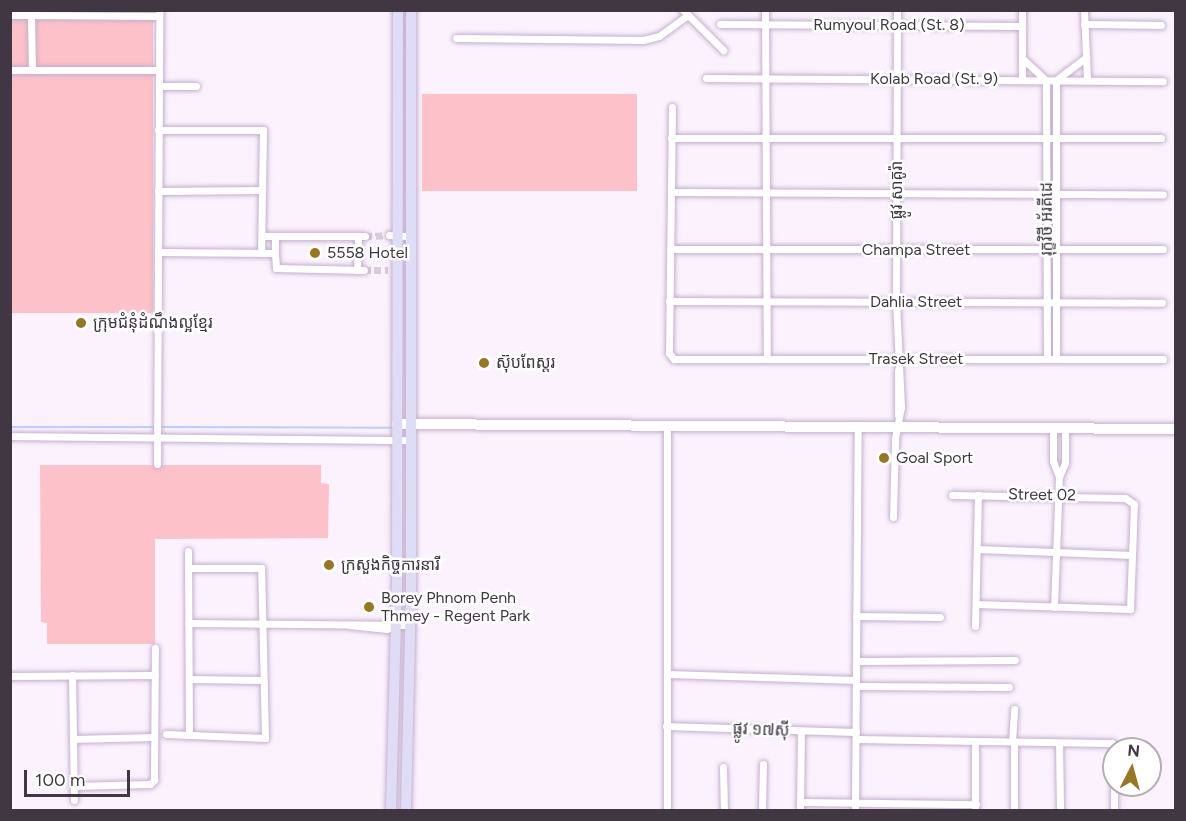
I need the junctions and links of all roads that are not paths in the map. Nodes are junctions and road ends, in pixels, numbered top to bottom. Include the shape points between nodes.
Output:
1 (398, 10) edge
2 (411, 10) edge
3 (765, 10) edge
4 (897, 10) edge
5 (1022, 10) edge
6 (1084, 10) edge
7 (159, 13) edge
8 (685, 13) edge
9 (10, 15) edge
10 (31, 15) junction
11 (720, 24) dead end
12 (1084, 24) junction
13 (765, 25) junction
14 (1161, 25) dead end
15 (897, 26) junction
16 (1022, 26) junction
17 (456, 38) dead end
18 (723, 50) dead end
19 (1086, 57) junction
20 (1022, 58) junction
21 (10, 70) edge
22 (32, 70) junction
23 (159, 70) junction
24 (706, 78) dead end
25 (765, 78) junction
26 (897, 79) junction
27 (1022, 80) junction
28 (1046, 80) junction
29 (1056, 80) junction
30 (1087, 80) junction
31 (1163, 81) dead end
32 (159, 86) junction
33 (196, 86) dead end
34 (672, 107) dead end
35 (158, 130) junction
36 (897, 137) junction
37 (671, 138) junction
38 (766, 138) junction
39 (1046, 138) junction
40 (1056, 138) junction
41 (1161, 138) dead end
42 (262, 190) junction
43 (158, 191) junction
44 (671, 192) junction
45 (766, 192) junction
46 (897, 194) junction
47 (1047, 195) junction
48 (1056, 195) junction
49 (1163, 195) dead end
50 (393, 235) junction
51 (262, 236) junction
52 (275, 236) junction
53 (411, 236) junction
54 (670, 249) junction
55 (1163, 249) dead end
56 (766, 250) junction
57 (897, 250) junction
58 (1047, 250) junction
59 (1056, 250) junction
60 (158, 252) junction
61 (261, 252) junction
62 (275, 253) junction
63 (669, 301) junction
64 (766, 301) junction
65 (897, 302) junction
66 (1047, 303) junction
67 (1162, 303) dead end
68 (1056, 304) junction
69 (1047, 358) junction
70 (1056, 358) junction
71 (767, 359) junction
72 (898, 359) junction
73 (1162, 359) dead end
74 (898, 370) junction
75 (899, 422) junction
76 (397, 424) junction
77 (411, 424) junction
78 (667, 426) junction
79 (858, 427) junction
80 (1053, 428) junction
81 (1065, 428) junction
82 (1176, 429) edge
83 (10, 436) edge
84 (157, 437) junction
85 (397, 440) junction
86 (411, 440) junction
87 (157, 464) dead end
88 (1059, 477) junction
89 (952, 495) dead end
90 (978, 495) junction
91 (1058, 495) junction
92 (893, 517) dead end
93 (977, 549) junction
94 (188, 551) dead end
95 (1055, 552) junction
96 (1132, 555) junction
97 (188, 568) junction
98 (976, 604) junction
99 (1054, 607) junction
100 (856, 616) junction
101 (940, 617) dead end
102 (188, 623) junction
103 (262, 624) junction
104 (396, 625) junction
105 (410, 625) junction
106 (975, 626) dead end
107 (155, 648) dead end
108 (1015, 660) dead end
109 (856, 661) junction
110 (666, 674) junction
111 (72, 675) junction
112 (155, 675) junction
113 (10, 676) edge
114 (189, 679) junction
115 (263, 680) junction
116 (856, 683) junction
117 (1009, 687) dead end
118 (1014, 709) dead end
119 (666, 726) junction
120 (801, 731) junction
121 (166, 734) dead end
122 (189, 735) junction
123 (856, 736) junction
124 (154, 737) junction
125 (73, 739) junction
126 (975, 741) junction
127 (1013, 741) junction
128 (1059, 743) junction
129 (1102, 743) edge
130 (763, 764) dead end
131 (723, 767) dead end
132 (74, 786) junction
133 (74, 800) dead end
134 (800, 806) edge
135 (855, 807) edge
136 (976, 807) edge
137 (391, 810) edge
138 (405, 810) edge
139 (666, 810) edge
140 (724, 810) edge
141 (762, 810) edge
142 (1014, 810) edge
143 (1060, 810) edge

1 - 50 main road
2 - 53 main road
3 - 13 street
4 - 15 street, ផ្លូវ សាគូរ៉ា
5 - 16 street
6 - 12 street
7 - 10 street
7 - 23 street
8 - 17 street via 659,36 643,40
8 - 18 street
9 - 10 street
10 - 22 street
11 - 13 street, Rumyoul Road (St. 8)
12 - 14 street
12 - 19 street
13 - 15 street, Rumyoul Road (St. 8)
13 - 25 street
15 - 16 street, Rumyoul Road (St. 8)
15 - 26 street, ផ្លូវ សាគូរ៉ា
16 - 20 street
19 - 29 street
19 - 30 street
20 - 27 street
20 - 28 street
21 - 22 street
22 - 23 street
23 - 32 street
24 - 25 street, Kolab Road (St. 9)
25 - 26 street, Kolab Road (St. 9)
25 - 38 street
26 - 27 street, Kolab Road (St. 9)
26 - 36 street, ផ្លូវ សាគូរ៉ា
27 - 28 street, Kolab Road (St. 9)
28 - 29 street, Kolab Road (St. 9)
28 - 39 street, រុក្ខវិថី អ័រគីដេ
29 - 30 street, Kolab Road (St. 9)
29 - 40 street, រុក្ខវិថី អ័រគីដេ
30 - 31 street, Kolab Road (St. 9)
32 - 33 street
32 - 35 street
34 - 37 street
35 - 42 street via 263,130
35 - 43 street
36 - 38 street
36 - 39 street
36 - 46 street, ផ្លូវ សាគូរ៉ា
37 - 38 street
37 - 44 street
38 - 45 street
39 - 40 street
39 - 47 street, រុក្ខវិថី អ័រគីដេ
40 - 41 street
40 - 48 street, រុក្ខវិថី អ័រគីដេ
42 - 43 street
42 - 51 street
43 - 60 street
44 - 45 street
44 - 54 street
45 - 46 street
45 - 56 street
46 - 47 street
46 - 57 street, ផ្លូវ សាគូរ៉ា
47 - 48 street
47 - 58 street, រុក្ខវិថី អ័រគីដេ
48 - 49 street
48 - 59 street, រុក្ខវិថី អ័រគីដេ
50 - 53 street
50 - 76 main road
51 - 52 street
51 - 61 street
52 - 62 street
52 - 62 street via 361,236 360,270 276,268
53 - 77 main road
54 - 56 street, Champa Street
54 - 63 street
55 - 59 street, Champa Street
56 - 57 street, Champa Street
56 - 64 street
57 - 58 street, Champa Street
57 - 65 street, ផ្លូវ សាគូរ៉ា
58 - 59 street, Champa Street
58 - 66 street, រុក្ខវិថី អ័រគីដេ
59 - 68 street, រុក្ខវិថី អ័រគីដេ
60 - 61 street
60 - 84 street
61 - 62 street
63 - 64 street, Dahlia Street
63 - 71 street, Trasek Street via 671,356
64 - 65 street, Dahlia Street
64 - 71 street
65 - 66 street, Dahlia Street
65 - 72 street, ផ្លូវ សាគូរ៉ា
66 - 68 street, Dahlia Street
66 - 69 street, រុក្ខវិថី អ័រគីដេ
67 - 68 street, Dahlia Street
68 - 70 street, រុក្ខវិថី អ័រគីដេ
69 - 70 street, Trasek Street
69 - 72 street, Trasek Street
70 - 73 street, Trasek Street
71 - 72 street, Trasek Street
72 - 74 street, ផ្លូវ សាគូរ៉ា
74 - 75 street, ផ្លូវ សាគូរ៉ា
74 - 75 street, ផ្លូវ សាគូរ៉ា
75 - 79 street
75 - 80 street
75 - 92 street, ផ្លូវ សាគូរ៉ា
76 - 77 street
76 - 85 main road
77 - 78 street
77 - 86 main road
78 - 79 street
78 - 110 street
79 - 100 street
80 - 81 street
80 - 88 street via 1053,461
81 - 82 street
81 - 88 street via 1065,463
83 - 84 street
84 - 85 street
84 - 87 street
85 - 86 street
85 - 104 main road
86 - 105 main road
88 - 91 street
89 - 90 street, Street 02
90 - 91 street, Street 02
90 - 93 street
91 - 95 street
91 - 96 street, Street 02 via 1131,500
93 - 95 street
93 - 98 street
94 - 97 street
95 - 96 street
95 - 99 street
96 - 99 street via 1130,609
97 - 102 street
97 - 103 street via 261,568
98 - 99 street
98 - 106 street
100 - 101 street
100 - 109 street
102 - 103 street
102 - 114 street
103 - 104 street
103 - 115 street
104 - 105 street
104 - 137 main road
105 - 138 main road
107 - 112 street
108 - 109 street
109 - 116 street
110 - 116 street
110 - 119 street
111 - 112 street
111 - 113 street
111 - 125 street
112 - 124 street
114 - 115 street
114 - 122 street
115 - 122 street via 265,738
116 - 117 street
116 - 123 street
118 - 127 street
119 - 120 street, ផ្លូវ ១៧ស៊ី
119 - 139 street
120 - 123 street, ផ្លូវ ១៧ស៊ី
120 - 134 street
121 - 122 street
123 - 126 street, ផ្លូវ ១៧ស៊ី
123 - 135 street
124 - 125 street
124 - 132 street via 154,780 150,784
125 - 132 street
126 - 127 street, ផ្លូវ ១៧ស៊ី
126 - 136 street
127 - 128 street, ផ្លូវ ១៧ស៊ី
127 - 142 street
128 - 129 street, ផ្លូវ ១៧ស៊ី
128 - 143 street
130 - 141 street
131 - 140 street
132 - 133 street
134 - 135 street
135 - 136 street

